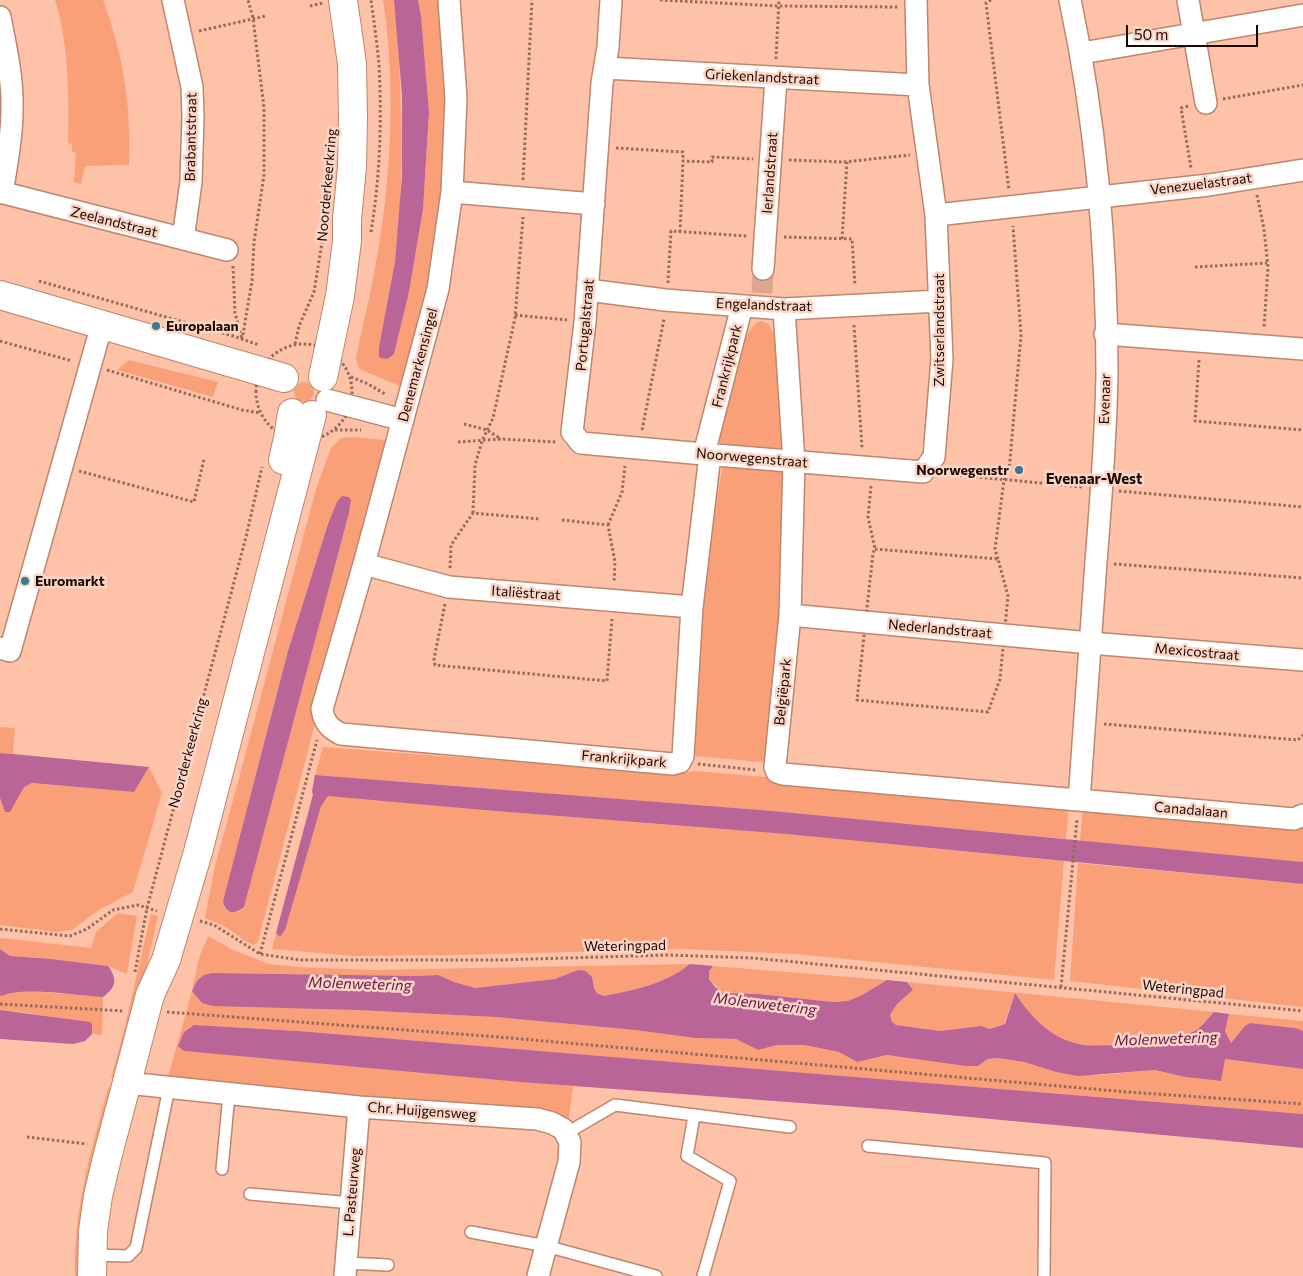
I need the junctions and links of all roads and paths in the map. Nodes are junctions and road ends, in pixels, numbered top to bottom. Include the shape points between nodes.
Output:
1 (173, 0) edge
2 (248, 0) edge
3 (448, 0) edge
4 (532, 0) edge
5 (611, 0) edge
6 (660, 0) edge
7 (779, 0) edge
8 (991, 0) edge
9 (1070, 0) edge
10 (1188, 0) edge
11 (916, 3) edge
12 (331, 5) edge
13 (310, 6) dead end
14 (779, 6) junction
15 (1301, 15) edge
16 (266, 16) dead end
17 (0, 17) edge
18 (253, 18) junction
19 (1193, 34) junction
20 (181, 35) junction
21 (1082, 53) junction
22 (605, 68) junction
23 (776, 78) junction
24 (918, 85) junction
25 (1206, 103) dead end
26 (598, 147) junction
27 (683, 161) dead end
28 (847, 162) dead end
29 (1303, 170) edge
30 (1254, 178) junction
31 (1, 192) edge
32 (452, 192) junction
33 (1099, 197) junction
34 (523, 198) junction
35 (594, 204) junction
36 (1011, 207) junction
37 (936, 215) junction
38 (323, 235) dead end
39 (183, 239) junction
40 (842, 239) dead end
41 (227, 250) joint
42 (1267, 263) junction
43 (1195, 267) dead end
44 (763, 269) tunnel mouth
45 (36, 280) dead end
46 (588, 290) junction
47 (0, 295) edge
48 (668, 300) junction
49 (940, 301) junction
50 (755, 302) junction
51 (784, 309) junction
52 (0, 314) edge
53 (515, 315) junction
54 (586, 322) junction
55 (1105, 334) junction
56 (242, 340) junction
57 (0, 341) edge
58 (1200, 341) junction
59 (96, 344) junction
60 (1262, 346) junction
61 (1303, 349) edge
62 (276, 352) dead end
63 (299, 396) junction
64 (403, 420) junction
65 (464, 424) dead end
66 (487, 430) junction
67 (1303, 430) edge
68 (268, 432) dead end
69 (501, 439) junction
70 (482, 441) junction
71 (458, 442) dead end
72 (552, 442) dead end
73 (581, 442) joint
74 (634, 448) junction
75 (707, 455) junction
76 (263, 458) dead end
77 (204, 459) dead end
78 (794, 462) junction
79 (62, 466) junction
80 (872, 468) junction
81 (923, 472) joint
82 (951, 475) dead end
83 (1004, 480) junction
84 (1102, 489) junction
85 (1303, 507) edge
86 (473, 513) junction
87 (540, 518) dead end
88 (562, 520) dead end
89 (608, 525) junction
90 (875, 549) dead end
91 (998, 559) dead end
92 (1096, 563) junction
93 (364, 564) junction
94 (1303, 578) edge
95 (448, 587) junction
96 (613, 600) junction
97 (692, 607) junction
98 (790, 615) junction
99 (1090, 643) junction
100 (0, 648) edge
101 (1303, 660) edge
102 (324, 721) junction
103 (1085, 722) junction
104 (1303, 735) edge
105 (680, 762) junction
106 (777, 772) junction
107 (1079, 800) junction
108 (1303, 815) edge
109 (1076, 830) dead end
110 (147, 908) junction
111 (197, 921) dead end
112 (0, 929) edge
113 (260, 954) junction
114 (1061, 987) junction
115 (134, 1003) junction
116 (0, 1004) edge
117 (1303, 1012) edge
118 (126, 1083) junction
119 (169, 1088) junction
120 (230, 1094) junction
121 (1303, 1104) edge
122 (360, 1107) junction
123 (694, 1116) junction
124 (790, 1127) dead end
125 (565, 1134) junction
126 (27, 1137) dead end
127 (91, 1144) dead end
128 (868, 1146) dead end
129 (222, 1169) dead end
130 (250, 1194) dead end
131 (352, 1203) junction
132 (471, 1232) dead end
133 (546, 1246) junction
134 (92, 1265) edge
135 (388, 1265) dead end
136 (346, 1269) edge
137 (538, 1276) edge
138 (656, 1276) edge
139 (703, 1276) edge
140 (1044, 1276) edge

1 - 20 street, Brabantstraat
2 - 18 path
3 - 32 street, Denemarkensingel via 456,98
4 - 34 path
5 - 22 street, Portugalstraat
6 - 14 path
7 - 14 path
8 - 36 path via 986,3
9 - 21 street, Evenaar
10 - 19 street
11 - 14 path
11 - 24 street, Zwitserlandstraat
12 - 13 path
12 - 63 street, Noorderkeerkring via 352,64 348,241 340,296
14 - 23 path
15 - 19 street
16 - 18 path
17 - 31 street, Zeelandstraat via 12,101
18 - 20 path
18 - 56 path via 264,108 264,175
19 - 21 street
19 - 25 street
20 - 39 street, Brabantstraat via 192,87 193,117 191,182
21 - 33 street, Evenaar
22 - 23 street, Griekenlandstraat
22 - 26 street, Portugalstraat
23 - 24 street, Griekenlandstraat
23 - 44 street, Ierlandstraat
24 - 37 street, Zwitserlandstraat
26 - 27 path via 683,152
26 - 35 street, Portugalstraat
28 - 40 path
29 - 30 street, Venezuelastraat
30 - 33 street, Venezuelastraat
30 - 42 path
31 - 39 street, Zeelandstraat
32 - 34 street
32 - 64 street, Denemarkensingel via 438,289
33 - 36 street
33 - 55 street, Evenaar via 1105,268
34 - 35 street
34 - 53 path
35 - 46 street, Portugalstraat
36 - 37 street
36 - 83 path via 1021,335 1010,470
37 - 49 street, Zwitserlandstraat
38 - 62 path, Noorderkeerkring via 314,292 295,344
39 - 41 street, Zeelandstraat
41 - 56 path via 233,258 235,313
42 - 43 path
42 - 60 path
45 - 56 path
46 - 48 street, Engelandstraat
46 - 54 street, Portugalstraat
47 - 59 street
48 - 50 street, Engelandstraat
48 - 74 path
49 - 51 street, Engelandstraat
49 - 81 street, Zwitserlandstraat via 942,359 934,457
50 - 51 street, Engelandstraat
50 - 75 street, Frankrijkpark
51 - 78 street, Belgiëpark
52 - 59 street
53 - 54 path
53 - 66 path via 493,418
54 - 73 street, Portugalstraat via 572,432
55 - 58 street
55 - 84 street, Evenaar via 1107,373
57 - 59 path
58 - 60 street
58 - 67 path via 1195,421
59 - 63 street
59 - 63 path via 242,410 260,413
59 - 79 street
60 - 61 street
63 - 64 street
63 - 68 path
63 - 115 street, Noorderkeerkring via 154,953
64 - 93 street, Denemarkensingel
65 - 66 path
66 - 69 path
66 - 70 path
69 - 70 path
69 - 72 path
70 - 71 path
70 - 86 path via 475,465
73 - 74 street, Noorwegenstraat
74 - 75 street, Noorwegenstraat
74 - 89 path via 624,471 622,492
75 - 78 street, Noorwegenstraat
75 - 97 street, Frankrijkpark
76 - 110 path, Noorderkeerkring via 246,537
77 - 79 path via 194,502
78 - 80 street, Noorwegenstraat
78 - 98 street, Belgiëpark
79 - 100 street via 10,651
80 - 81 street, Noorwegenstraat
80 - 90 path via 868,517
82 - 83 path
83 - 84 path
83 - 91 path via 995,549
84 - 85 path
84 - 92 street, Evenaar
86 - 87 path
86 - 95 path via 451,545
88 - 89 path
89 - 96 path via 615,562
92 - 94 path
92 - 99 street, Evenaar
93 - 95 street, Italiëstraat
93 - 102 street, Denemarkensingel via 322,709
95 - 96 street, Italiëstraat
95 - 96 path via 435,665 607,681
96 - 97 street, Italiëstraat
97 - 105 street, Frankrijkpark via 683,756
98 - 99 street, Nederlandstraat
98 - 106 street, Belgiëpark
99 - 101 street, Mexicostraat
99 - 103 street, Evenaar
102 - 105 street, Frankrijkpark via 341,734 673,764
102 - 113 path
103 - 104 path via 1298,740
103 - 107 street, Evenaar
105 - 106 path
106 - 107 street
107 - 108 street, Canadalaan via 1294,819
109 - 114 path
110 - 112 path via 138,905 113,910 87,929 70,936
110 - 115 path, Noorderkeerkring
111 - 113 path, Weteringpad via 214,925
113 - 114 path, Weteringpad via 310,960 752,958
114 - 117 path, Weteringpad
115 - 116 path
115 - 118 street, Noorderkeerkring
115 - 121 path via 357,1026 1127,1092
118 - 119 street, Chr. Huijgensweg
118 - 134 street, Noorderkeerkring via 98,1196
119 - 120 street, Chr. Huijgensweg
119 - 134 lane via 136,1248 128,1256
120 - 122 street, Chr. Huijgensweg
120 - 129 lane
122 - 125 street, Chr. Huijgensweg via 537,1119 552,1123 563,1129
122 - 131 street, L. Pasteurweg
123 - 124 lane
123 - 125 lane via 615,1105
123 - 139 lane via 687,1156 730,1181
125 - 133 street via 570,1142 569,1162
126 - 127 path
128 - 140 lane via 1045,1163
130 - 131 lane
131 - 136 street, L. Pasteurweg
132 - 133 lane
133 - 137 street
133 - 138 lane
135 - 136 lane

